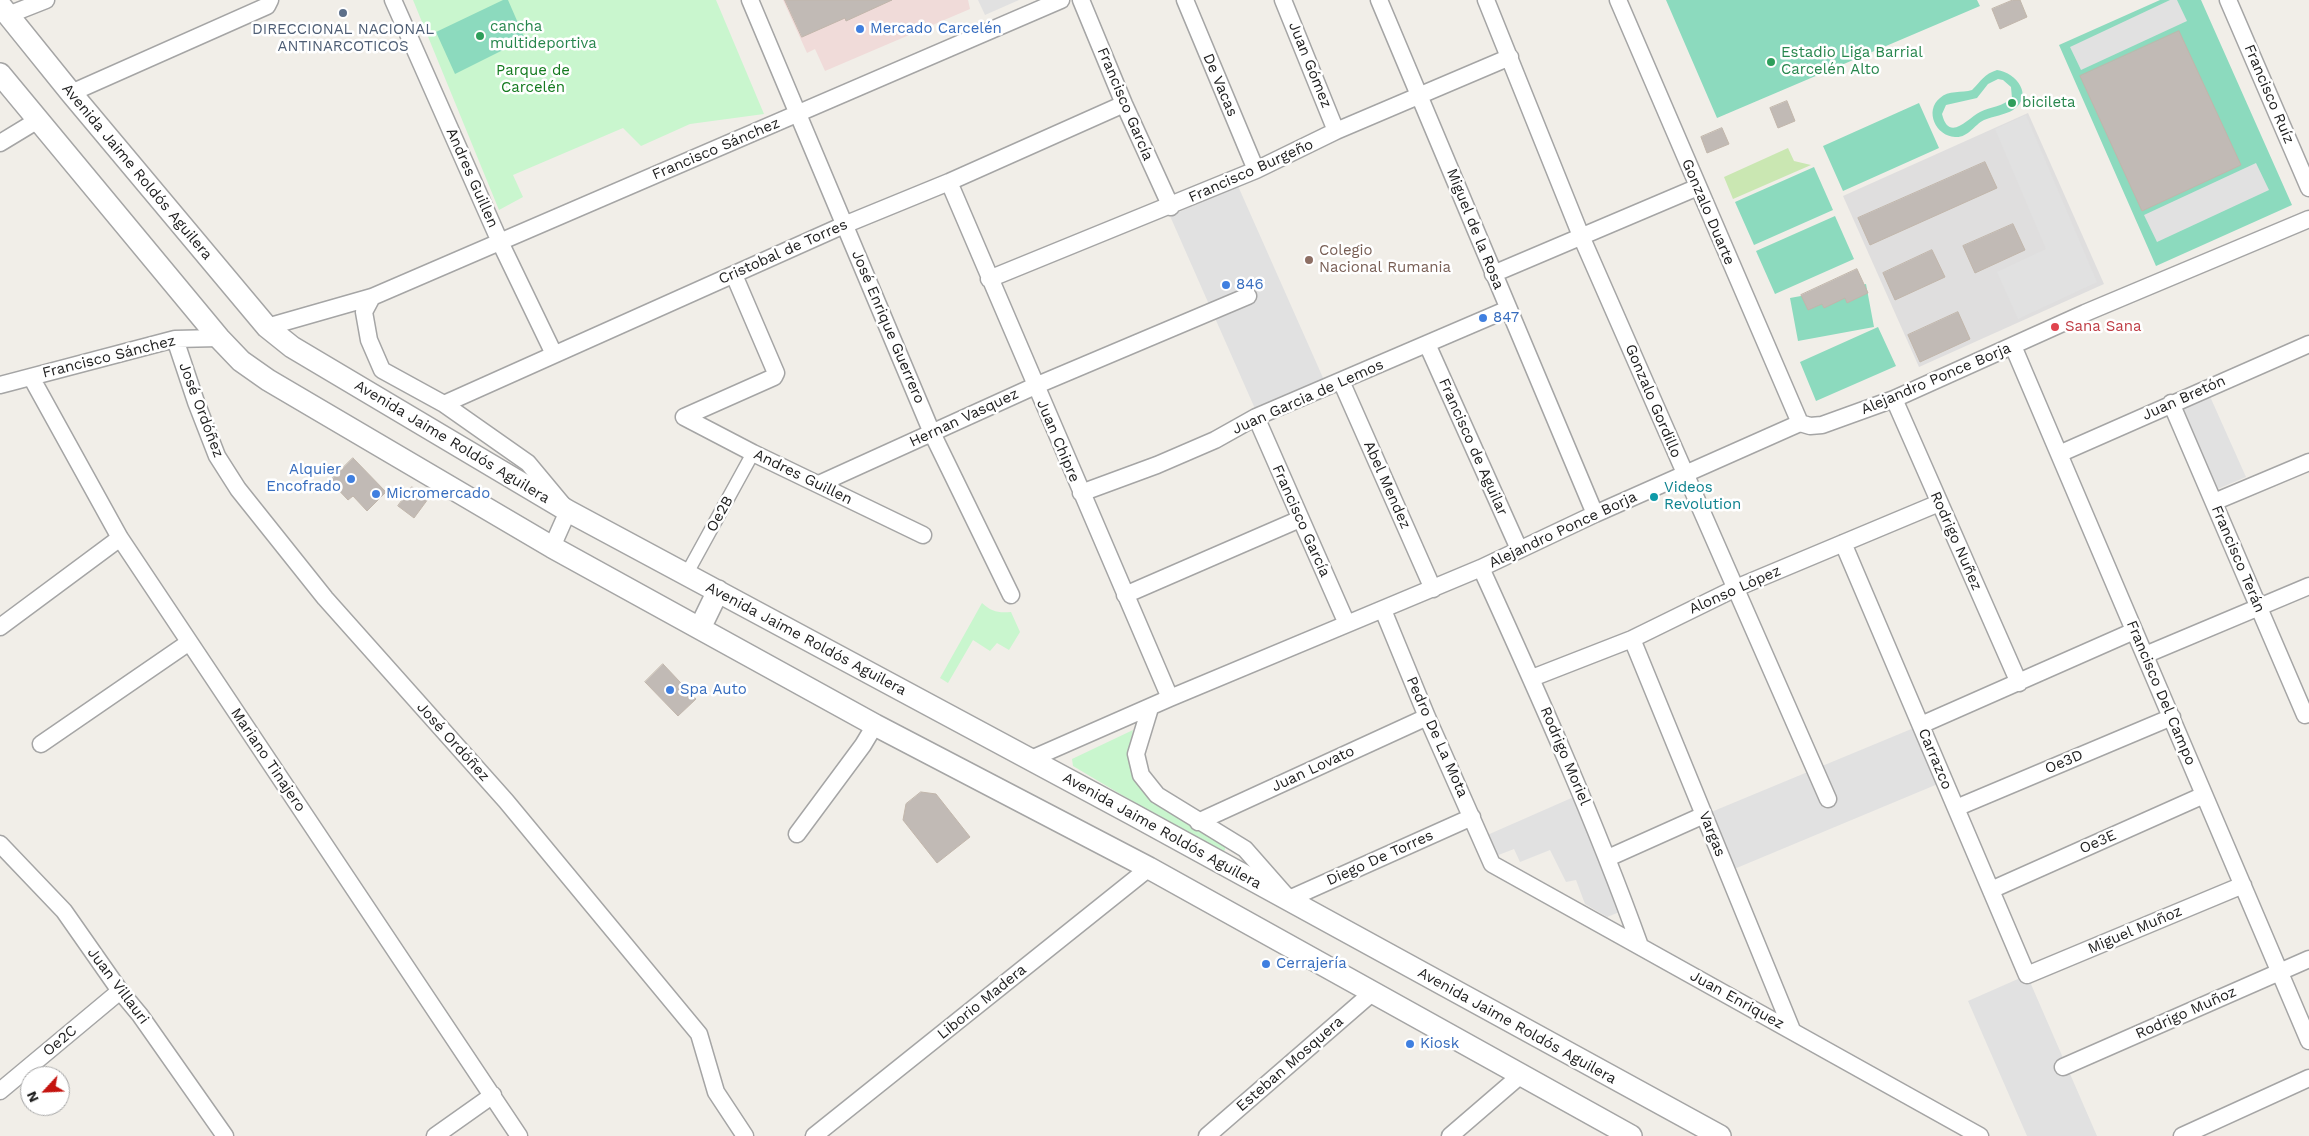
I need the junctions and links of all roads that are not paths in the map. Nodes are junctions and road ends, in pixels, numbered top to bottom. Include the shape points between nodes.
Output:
1 (46, 0) edge
2 (393, 0) edge
3 (750, 0) edge
4 (1060, 0) edge
5 (1081, 0) edge
6 (1185, 0) edge
7 (1283, 0) edge
8 (1379, 0) edge
9 (1486, 0) edge
10 (1618, 0) edge
11 (267, 2) edge
12 (2234, 2) edge
13 (4, 10) edge
14 (1510, 57) junction
15 (0, 74) edge
16 (71, 93) junction
17 (1420, 96) junction
18 (1124, 104) junction
19 (798, 114) junction
20 (38, 120) junction
21 (1336, 131) junction
22 (0, 142) edge
23 (1256, 170) junction
24 (949, 182) junction
25 (1698, 187) junction
26 (2309, 188) edge
27 (1170, 207) junction
28 (2308, 223) edge
29 (844, 225) junction
30 (1581, 236) junction
31 (500, 242) junction
32 (1494, 274) junction
33 (734, 275) junction
34 (989, 279) junction
35 (1248, 296) dead end
36 (372, 297) junction
37 (1508, 309) junction
38 (267, 326) junction
39 (219, 338) junction
40 (175, 339) junction
41 (1427, 344) junction
42 (2309, 344) edge
43 (2013, 346) junction
44 (554, 354) junction
45 (31, 377) junction
46 (1341, 381) junction
47 (0, 385) edge
48 (1034, 386) junction
49 (1894, 399) junction
50 (2171, 403) junction
51 (444, 404) junction
52 (1256, 417) junction
53 (1800, 423) junction
54 (932, 432) junction
55 (753, 453) junction
56 (2059, 454) junction
57 (2309, 462) edge
58 (1684, 474) junction
59 (818, 484) junction
60 (1081, 493) junction
61 (2214, 502) junction
62 (1939, 503) junction
63 (568, 511) junction
64 (1595, 514) junction
65 (1300, 519) junction
66 (923, 535) dead end
67 (120, 538) junction
68 (1843, 543) junction
69 (552, 546) junction
70 (1519, 549) junction
71 (1481, 568) junction
72 (686, 575) junction
73 (2309, 586) edge
74 (1736, 588) junction
75 (1433, 589) junction
76 (718, 591) junction
77 (1011, 595) dead end
78 (1125, 595) junction
79 (2258, 607) junction
80 (1382, 610) junction
81 (1347, 624) junction
82 (0, 626) edge
83 (700, 628) junction
84 (2134, 631) junction
85 (1632, 639) junction
86 (188, 643) junction
87 (2145, 655) junction
88 (1532, 678) junction
89 (2019, 683) junction
90 (1170, 698) junction
91 (1150, 708) junction
92 (2307, 714) edge
93 (1427, 717) junction
94 (2172, 717) junction
95 (875, 725) junction
96 (1921, 725) junction
97 (41, 744) dead end
98 (1031, 759) junction
99 (2204, 795) junction
100 (1828, 799) dead end
101 (1956, 808) junction
102 (1704, 815) junction
103 (1472, 817) junction
104 (1198, 822) junction
105 (797, 834) dead end
106 (0, 844) edge
107 (1608, 858) junction
108 (1492, 864) joint
109 (1150, 868) junction
110 (2243, 885) junction
111 (1991, 890) junction
112 (1288, 899) junction
113 (1640, 946) junction
114 (2309, 959) edge
115 (2280, 972) junction
116 (2027, 975) joint
117 (120, 991) junction
118 (1373, 992) junction
119 (1792, 1030) junction
120 (2309, 1041) edge
121 (2063, 1068) dead end
122 (1522, 1074) junction
123 (2309, 1078) edge
124 (0, 1091) edge
125 (493, 1095) junction
126 (1716, 1135) edge
127 (224, 1136) edge
128 (435, 1136) edge
129 (519, 1136) edge
130 (746, 1136) edge
131 (814, 1136) edge
132 (1207, 1136) edge
133 (1450, 1136) edge
134 (1631, 1136) edge
135 (1980, 1136) edge
136 (2182, 1136) edge

1 - 13 street
2 - 31 street, Andres Guillen
3 - 19 street, José Enrique Guerrero
4 - 19 street, Francisco Sánchez
5 - 18 street, Francisco García
6 - 23 street, De Vacas
7 - 21 street, Juan Gómez
8 - 17 street, Miguel de la Rosa
9 - 14 street, Gonzalo Gordillo
10 - 25 street, Gonzalo Duarte
11 - 16 street
12 - 26 street, Francisco Ruíz
13 - 16 street, Avenida Jaime Roldós Aguilera
14 - 17 street, Francisco Burgeño
14 - 30 street, Gonzalo Gordillo
15 - 20 street
16 - 38 street, Avenida Jaime Roldós Aguilera
17 - 21 street, Francisco Burgeño
17 - 32 street, Miguel de la Rosa
18 - 24 street, Cristobal de Torres
18 - 27 street, Francisco García
19 - 29 street, José Enrique Guerrero
19 - 31 street, Francisco Sánchez
20 - 22 street
20 - 39 street
21 - 23 street, Francisco Burgeño
23 - 27 street, Francisco Burgeño
24 - 29 street, Cristobal de Torres
24 - 34 street, Juan Chipre
25 - 30 street
25 - 53 street, Gonzalo Duarte
27 - 34 street, Francisco Burgeño
28 - 43 street, Alejandro Ponce Borja via 2085,312
29 - 33 street, Cristobal de Torres
29 - 54 street, José Enrique Guerrero
30 - 32 street
30 - 58 street, Gonzalo Gordillo
31 - 36 street, Francisco Sánchez
31 - 44 street, Andres Guillen
32 - 37 street, Miguel de la Rosa
33 - 44 street, Cristobal de Torres
33 - 55 street, Andres Guillen via 776,374 684,417
34 - 48 street, Juan Chipre
35 - 48 street, Hernan Vasquez
36 - 38 street, Francisco Sánchez
36 - 51 street via 364,312 369,340 382,370
37 - 41 street, Juan Garcia de Lemos
37 - 64 street, Miguel de la Rosa
38 - 63 street, Avenida Jaime Roldós Aguilera via 292,347
39 - 40 street, Francisco Sánchez
39 - 69 street via 268,380
40 - 45 street, Francisco Sánchez
40 - 130 street, José Ordóñez via 217,456 238,489 325,598 506,801 699,1034 716,1092
41 - 46 street, Juan Garcia de Lemos
41 - 70 street, Francisco de Aguilar
42 - 50 street, Juan Bretón
43 - 49 street, Alejandro Ponce Borja
43 - 56 street, Francisco Del Campo
44 - 51 street, Cristobal de Torres
45 - 47 street, Francisco Sánchez
45 - 67 street, Mariano Tinajero
46 - 52 street, Juan Garcia de Lemos
46 - 75 street, Abel Mendez
48 - 54 street, Hernan Vasquez
48 - 60 street, Juan Chipre
49 - 53 street, Alejandro Ponce Borja via 1822,425
49 - 62 street, Rodrigo Nuñez
50 - 56 street, Juan Bretón
50 - 61 street, Francisco Terán
51 - 63 street via 528,464
52 - 60 street, Juan Garcia de Lemos via 1215,440
52 - 65 street, Francisco García
53 - 58 street, Alejandro Ponce Borja
54 - 59 street, Hernan Vasquez
54 - 77 street, José Enrique Guerrero
55 - 59 street, Andres Guillen
55 - 72 street, Oe2B
56 - 84 street, Francisco Del Campo
57 - 61 street
58 - 64 street, Alejandro Ponce Borja
58 - 74 street, Gonzalo Gordillo
59 - 66 street, Andres Guillen
60 - 78 street, Juan Chipre
61 - 79 street, Francisco Terán
62 - 68 street, Alonso López
62 - 89 street, Rodrigo Nuñez
63 - 69 street
63 - 72 street, Avenida Jaime Roldós Aguilera
64 - 70 street, Alejandro Ponce Borja
65 - 78 street
65 - 81 street, Francisco García
67 - 82 street
67 - 86 street, Mariano Tinajero
68 - 74 street, Alonso López
68 - 96 street, Carrazco
69 - 83 street
70 - 71 street, Alejandro Ponce Borja
71 - 75 street, Alejandro Ponce Borja
71 - 88 street, Rodrigo Moriel
72 - 76 street, Avenida Jaime Roldós Aguilera
73 - 79 street
74 - 85 street, Alonso López
74 - 100 street, Gonzalo Gordillo
75 - 80 street, Alejandro Ponce Borja
76 - 83 street
76 - 98 street, Avenida Jaime Roldós Aguilera
78 - 90 street, Juan Chipre
79 - 87 street
79 - 92 street, Francisco Terán
80 - 81 street, Alejandro Ponce Borja
80 - 93 street, Pedro De La Mota
81 - 90 street, Alejandro Ponce Borja
83 - 95 street
84 - 87 street, Francisco Del Campo
84 - 89 street
85 - 88 street, Alonso López
85 - 102 street, Vargas
86 - 97 street
86 - 125 street, Mariano Tinajero
87 - 94 street, Francisco Del Campo
88 - 107 street, Rodrigo Moriel
89 - 96 street
90 - 91 street, Alejandro Ponce Borja
91 - 98 street, Alejandro Ponce Borja
91 - 104 street via 1136,754 1141,775 1157,795
93 - 103 street, Pedro De La Mota
93 - 104 street, Juan Lovato
94 - 99 street, Francisco Del Campo
94 - 101 street, Oe3D
95 - 105 street
95 - 109 street
96 - 101 street, Carrazco
98 - 112 street, Avenida Jaime Roldós Aguilera
99 - 110 street, Francisco Del Campo
99 - 111 street, Oe3E
101 - 111 street, Carrazco
102 - 107 street
102 - 119 street, Vargas
103 - 108 street, Pedro De La Mota
103 - 112 street, Diego De Torres
104 - 112 street via 1245,849
106 - 117 street, Juan Villauri via 64,911
107 - 113 street, Rodrigo Moriel
108 - 113 street, Juan Enriquez
109 - 118 street
109 - 131 street, Liborio Madera
110 - 115 street, Francisco Del Campo
110 - 116 street, Miguel Muñoz
111 - 116 street, Carrazco
112 - 126 street, Avenida Jaime Roldós Aguilera
113 - 119 street, Juan Enriquez
114 - 115 street, Rodrigo Muñoz
115 - 120 street, Francisco Del Campo
115 - 121 street, Rodrigo Muñoz
117 - 124 street, Oe2C
117 - 127 street, Juan Villauri
118 - 122 street
118 - 132 street, Esteban Mosquera
119 - 135 street, Juan Enriquez
122 - 133 street
122 - 134 street
123 - 136 street
125 - 128 street
125 - 129 street, Mariano Tinajero

